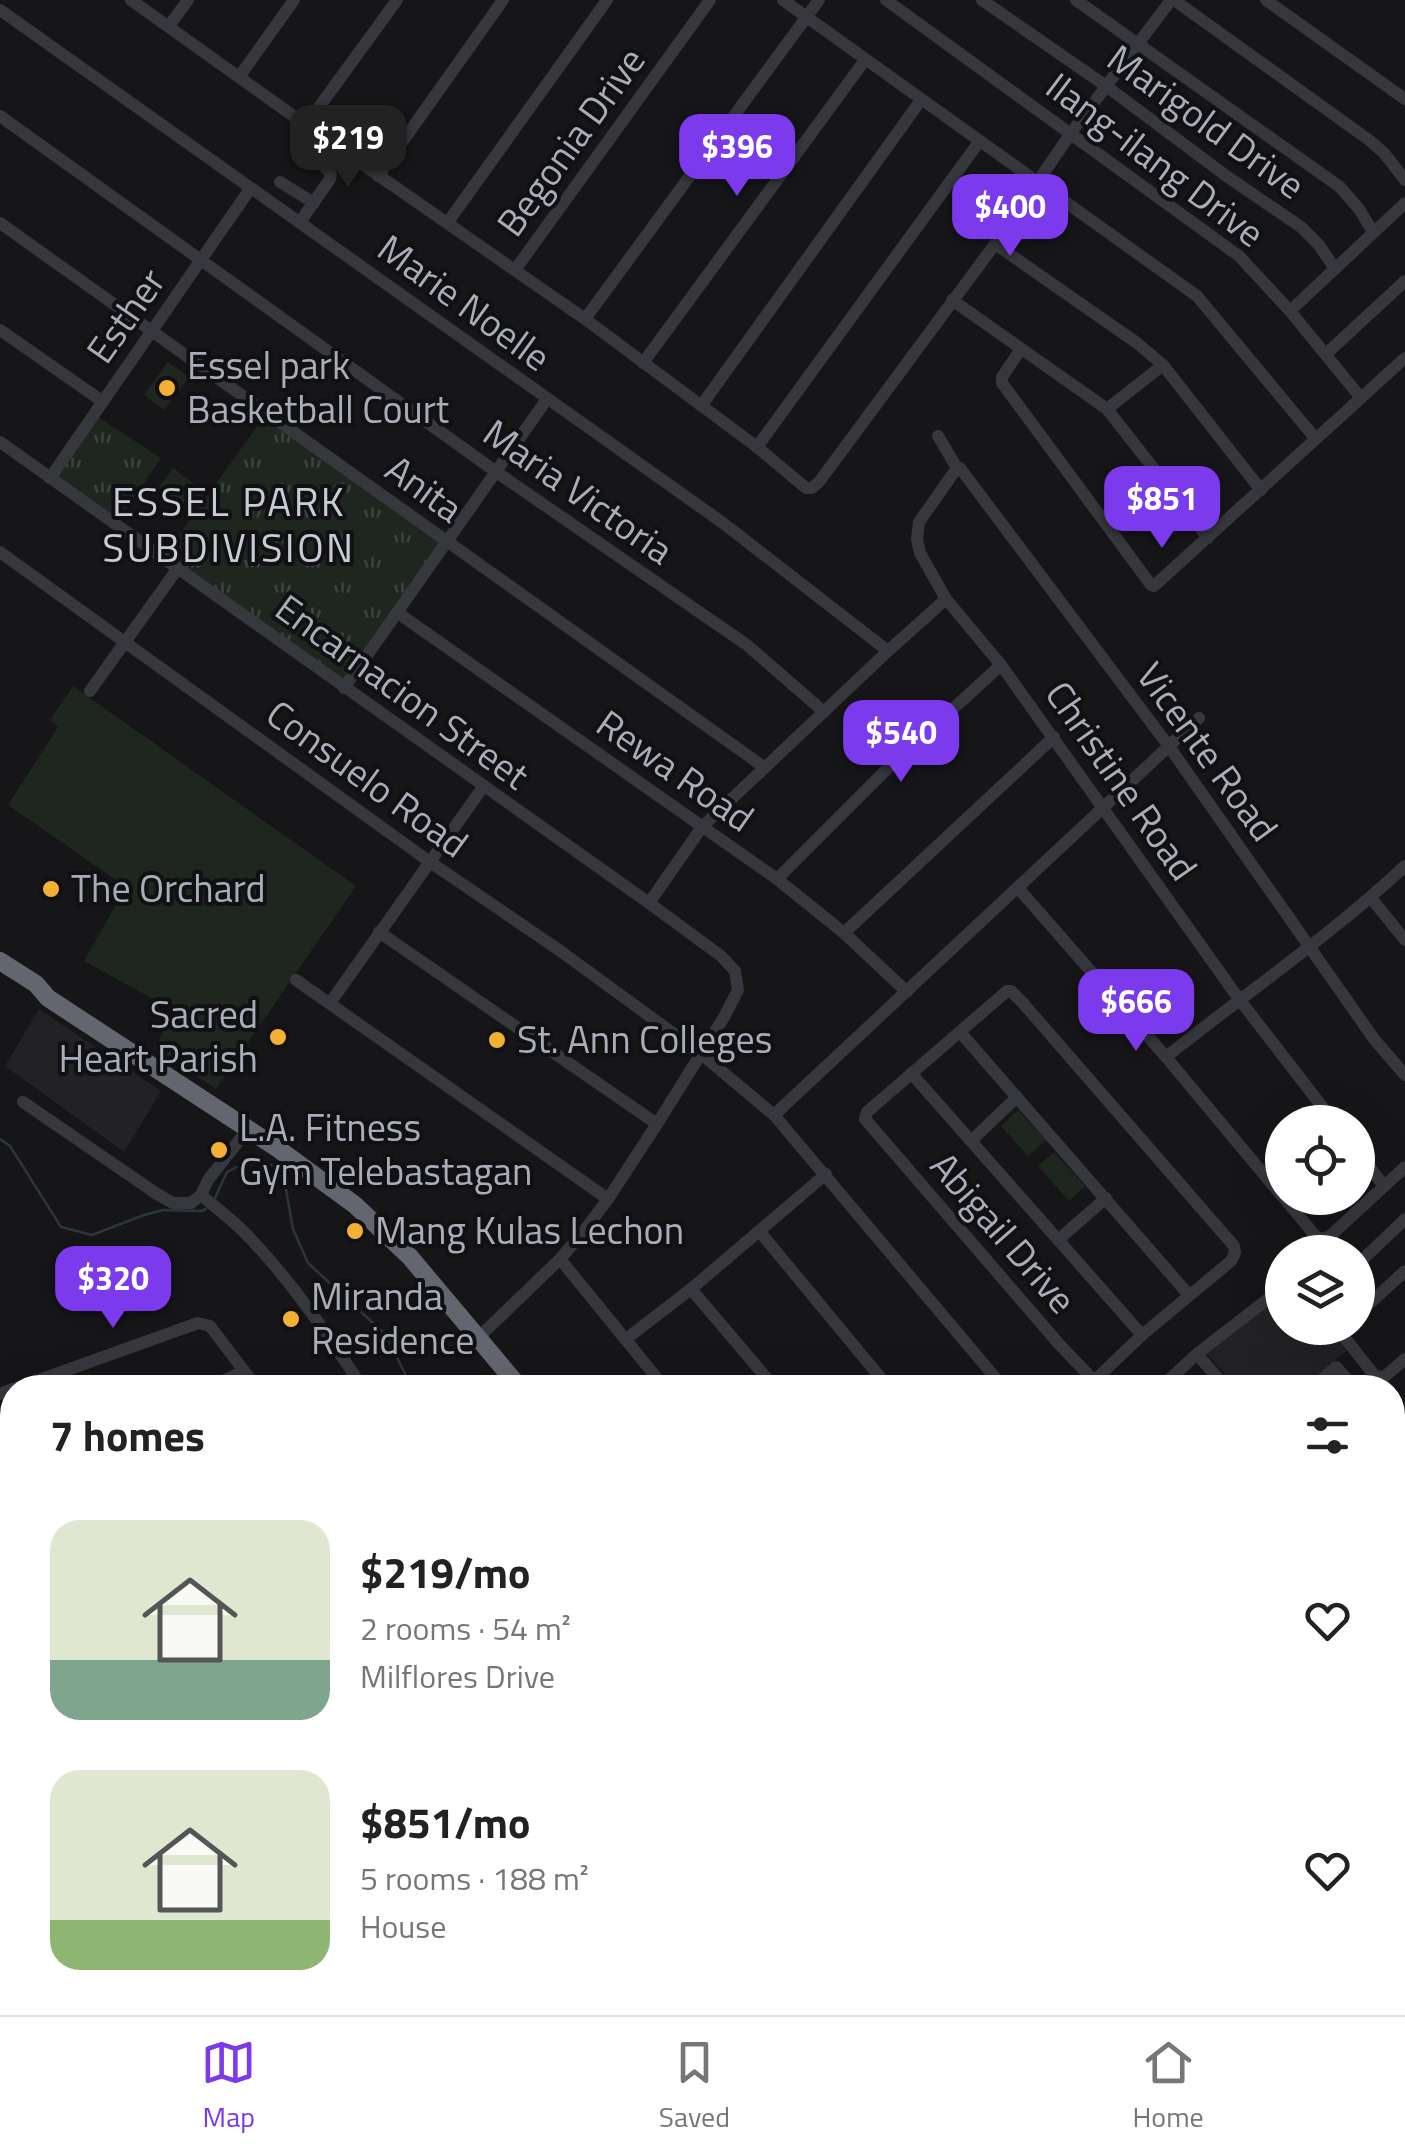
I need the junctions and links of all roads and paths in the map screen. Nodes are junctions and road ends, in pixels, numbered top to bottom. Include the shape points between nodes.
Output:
1 (131, 0) edge
2 (188, 0) edge
3 (294, 0) edge
4 (398, 0) edge
5 (503, 0) edge
6 (606, 0) edge
7 (710, 0) edge
8 (783, 0) edge
9 (819, 0) edge
10 (886, 0) edge
11 (982, 0) edge
12 (1076, 0) edge
13 (1172, 0) edge
14 (1266, 0) edge
15 (0, 10) edge
16 (806, 18) junction
17 (169, 26) junction
18 (1138, 44) junction
19 (865, 60) junction
20 (239, 77) junction
21 (1106, 86) junction
22 (1405, 99) edge
23 (921, 100) junction
24 (0, 116) edge
25 (306, 125) junction
26 (1071, 133) junction
27 (979, 142) junction
28 (316, 159) dead end
29 (378, 176) junction
30 (1405, 180) edge
31 (280, 182) dead end
32 (1037, 182) junction
33 (250, 189) junction
34 (314, 203) junction
35 (1405, 203) edge
36 (300, 222) junction
37 (448, 222) junction
38 (0, 223) edge
39 (1374, 232) junction
40 (995, 244) junction
41 (202, 259) junction
42 (1335, 269) junction
43 (515, 270) junction
44 (1405, 281) edge
45 (952, 300) junction
46 (1290, 312) junction
47 (585, 319) junction
48 (0, 330) edge
49 (152, 330) junction
50 (1021, 349) junction
51 (1326, 354) junction
52 (1405, 358) edge
53 (643, 364) junction
54 (1163, 365) junction
55 (1362, 398) junction
56 (547, 399) junction
57 (102, 401) junction
58 (701, 406) junction
59 (1107, 409) junction
60 (938, 436) dead end
61 (1314, 438) junction
62 (0, 442) edge
63 (756, 447) junction
64 (957, 468) junction
65 (495, 471) junction
66 (50, 478) junction
67 (1261, 490) junction
68 (1208, 538) junction
69 (447, 542) junction
70 (0, 552) edge
71 (178, 568) junction
72 (946, 599) junction
73 (398, 612) junction
74 (124, 641) junction
75 (888, 651) junction
76 (1001, 665) junction
77 (344, 688) junction
78 (90, 691) dead end
79 (824, 712) junction
80 (1199, 718) dead end
81 (1054, 737) junction
82 (1168, 746) junction
83 (764, 768) junction
84 (483, 787) junction
85 (1103, 807) junction
86 (702, 827) junction
87 (430, 862) junction
88 (1405, 866) edge
89 (777, 879) junction
90 (1018, 888) junction
91 (1371, 898) junction
92 (649, 903) junction
93 (379, 932) junction
94 (844, 932) junction
95 (1405, 940) edge
96 (1311, 947) junction
97 (0, 961) edge
98 (0, 974) edge
99 (296, 980) dead end
100 (908, 992) junction
101 (48, 998) junction
102 (1239, 999) junction
103 (330, 1003) junction
104 (960, 1032) junction
105 (700, 1054) junction
106 (1166, 1057) junction
107 (911, 1073) junction
108 (1405, 1075) edge
109 (1017, 1098) junction
110 (23, 1102) dead end
111 (1321, 1105) edge
112 (774, 1115) junction
113 (657, 1124) junction
114 (248, 1129) junction
115 (971, 1141) junction
116 (1405, 1167) edge
117 (826, 1174) junction
118 (1375, 1174) edge
119 (1265, 1175) edge
120 (1384, 1186) junction
121 (1375, 1195) edge
122 (1106, 1198) junction
123 (608, 1199) junction
124 (208, 1201) junction
125 (1298, 1215) edge
126 (1353, 1215) edge
127 (1405, 1219) edge
128 (760, 1232) junction
129 (1058, 1240) junction
130 (1375, 1248) edge
131 (560, 1260) junction
132 (1405, 1271) edge
133 (691, 1289) junction
134 (1189, 1295) junction
135 (1375, 1298) edge
136 (1265, 1301) edge
137 (1142, 1335) junction
138 (478, 1338) junction
139 (626, 1339) junction
140 (1352, 1345) edge
141 (1197, 1354) junction
142 (243, 1371) junction
143 (52, 1375) edge
144 (235, 1375) edge
145 (246, 1375) edge
146 (355, 1375) edge
147 (509, 1375) edge
148 (655, 1375) edge
149 (765, 1375) edge
150 (878, 1375) edge
151 (993, 1375) edge
152 (1088, 1375) edge
153 (1105, 1375) edge
154 (1174, 1375) edge
155 (1215, 1375) edge
156 (1374, 1375) edge

1 - 17 street
2 - 17 street
3 - 20 street
4 - 25 street
5 - 29 street
6 - 37 street
7 - 43 street, Begonia Drive
8 - 16 street
9 - 16 street
10 - 26 street, Ilang-ilang Drive
11 - 21 street, Marigold Drive
12 - 18 street
13 - 18 street
13 - 30 street via 1369,140
14 - 22 street
15 - 33 street, Marie Noelle
16 - 19 street
16 - 47 street
17 - 20 street
18 - 21 street
18 - 39 street via 1340,187
19 - 23 street
19 - 53 street
20 - 25 street
21 - 26 street
21 - 42 street, Marigold Drive via 1301,227
23 - 27 street
23 - 58 street
24 - 41 street, Maria Victoria
25 - 29 street
26 - 32 street
26 - 46 street, Ilang-ilang Drive via 1240,256
27 - 32 street
27 - 63 street
28 - 34 street via 331,173
29 - 37 street
31 - 34 street
32 - 40 street
32 - 61 street via 1198,296
33 - 36 street, Marie Noelle
33 - 41 street, Esther
34 - 36 street
35 - 39 street
36 - 56 street, Marie Noelle
37 - 43 street
38 - 49 street, Anita
39 - 42 street
40 - 45 street
40 - 54 street
41 - 49 street, Esther
41 - 65 street, Maria Victoria
42 - 46 street
43 - 47 street
44 - 51 street
45 - 50 street
45 - 63 street via 812,488
46 - 51 street, Ilang-ilang Drive
47 - 53 street
48 - 57 street
49 - 57 street, Esther
49 - 69 street, Anita
50 - 59 street
50 - 68 street via 1002,383 1151,586
51 - 55 street, Ilang-ilang Drive
52 - 55 street
53 - 58 street
54 - 59 street
54 - 67 street
55 - 61 street
56 - 65 street
56 - 75 street, Marie Noelle
57 - 66 street, Esther
58 - 63 street
59 - 68 street
60 - 64 street, Vicente Road
61 - 67 street
62 - 66 street, Encarnacion Street
64 - 72 street, Christine Road via 917,531 920,553
64 - 82 street, Vicente Road
65 - 69 street
65 - 79 street, Maria Victoria via 747,645
66 - 71 street, Encarnacion Street
67 - 68 street
69 - 73 street
69 - 83 street, Anita
70 - 74 street, Consuelo Road
71 - 74 street
71 - 77 street, Encarnacion Street
72 - 75 street
72 - 76 street, Christine Road
73 - 77 street
73 - 86 street, Rewa Road
74 - 78 street
74 - 87 street, Consuelo Road
75 - 79 street
76 - 81 street, Christine Road
76 - 89 street
77 - 84 street, Encarnacion Street
79 - 83 street
80 - 82 street
81 - 85 street, Christine Road
81 - 94 street
82 - 85 street
82 - 96 street, Vicente Road
83 - 86 street
84 - 87 street
84 - 92 street, Encarnacion Street
85 - 90 street
85 - 102 street, Christine Road
86 - 89 street, Rewa Road
86 - 92 street
87 - 93 street
87 - 105 street, Consuelo Road
88 - 91 street
89 - 94 street, Rewa Road
90 - 100 street
90 - 106 street
91 - 95 street
91 - 96 street
92 - 105 street, Encarnacion Street via 735,971 738,990
93 - 103 street
93 - 113 street
94 - 100 street, Rewa Road
96 - 102 street
96 - 108 street, Vicente Road
97 - 101 highway
98 - 101 highway via 32,996
99 - 103 street
100 - 112 street
101 - 114 highway
102 - 106 street
102 - 111 street, Christine Road
103 - 123 street
104 - 107 street
104 - 109 street
104 - 134 street via 1004,993 1022,1002 1234,1246 1230,1261
105 - 112 street, Consuelo Road
105 - 113 street
106 - 119 street
107 - 115 street, Abigail Drive
107 - 152 street, Abigail Drive via 866,1119
109 - 115 street
109 - 122 street
110 - 124 street via 156,1194 173,1203
112 - 117 street, Consuelo Road
113 - 123 street
114 - 124 street via 208,1180
114 - 138 highway via 355,1205 410,1257
115 - 129 street, Abigail Drive
116 - 120 street
117 - 128 street
117 - 151 street, Consuelo Road
118 - 120 street
120 - 121 street
122 - 129 street
122 - 134 street
123 - 131 street
124 - 146 street via 276,1269
125 - 126 street via 1324,1240
127 - 130 street
128 - 133 street
128 - 150 street
129 - 137 street, Abigail Drive
131 - 138 street
131 - 139 street
132 - 135 street
133 - 139 street
133 - 149 street
134 - 137 street
136 - 141 street
137 - 153 street
138 - 147 highway
139 - 148 street
140 - 156 street
141 - 154 street
141 - 155 street
142 - 143 street via 210,1326 198,1324
142 - 144 street
142 - 145 street

